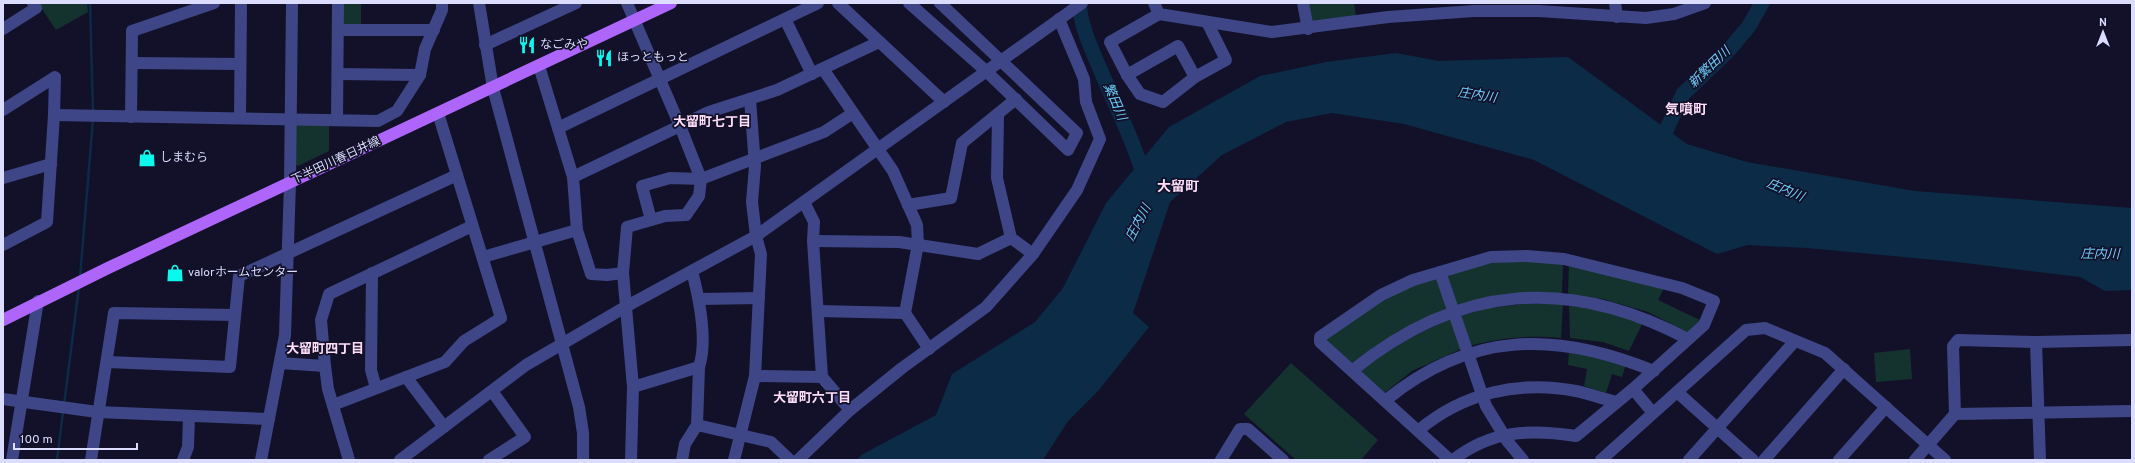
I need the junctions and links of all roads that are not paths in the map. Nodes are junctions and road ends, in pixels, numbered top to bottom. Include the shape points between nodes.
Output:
1 (33, 3) edge
2 (214, 3) edge
3 (241, 3) edge
4 (292, 3) edge
5 (338, 3) edge
6 (442, 3) edge
7 (479, 3) edge
8 (576, 3) edge
9 (627, 3) edge
10 (671, 3) edge
11 (818, 3) edge
12 (838, 3) edge
13 (909, 3) edge
14 (940, 3) edge
15 (1082, 3) edge
16 (1154, 3) edge
17 (1303, 3) edge
18 (1615, 3) edge
19 (1699, 4) edge
20 (1474, 7) edge
21 (1159, 14) junction
22 (1617, 17) junction
23 (785, 19) junction
24 (1059, 19) junction
25 (634, 20) junction
26 (1207, 22) junction
27 (3, 29) edge
28 (1308, 29) junction
29 (338, 30) junction
30 (434, 30) junction
31 (879, 42) junction
32 (485, 45) junction
33 (1001, 61) junction
34 (132, 63) junction
35 (240, 64) junction
36 (539, 66) junction
37 (823, 69) junction
38 (986, 71) junction
39 (338, 74) junction
40 (420, 74) junction
41 (812, 74) junction
42 (1127, 76) junction
43 (1196, 77) junction
44 (660, 79) junction
45 (493, 88) junction
46 (750, 99) junction
47 (1016, 99) junction
48 (944, 102) junction
49 (3, 110) edge
50 (438, 112) junction
51 (853, 113) junction
52 (58, 115) junction
53 (998, 115) junction
54 (131, 117) junction
55 (240, 118) junction
56 (291, 119) junction
57 (337, 120) junction
58 (680, 126) junction
59 (558, 128) junction
60 (878, 150) junction
61 (754, 159) junction
62 (51, 164) junction
63 (457, 175) junction
64 (573, 177) junction
65 (3, 178) edge
66 (701, 179) junction
67 (290, 183) junction
68 (804, 202) junction
69 (908, 205) junction
70 (650, 220) junction
71 (472, 226) junction
72 (577, 230) junction
73 (756, 236) junction
74 (1011, 238) junction
75 (813, 241) junction
76 (535, 243) junction
77 (3, 244) edge
78 (918, 244) junction
79 (288, 253) junction
80 (1033, 254) junction
81 (483, 257) junction
82 (692, 271) junction
83 (1440, 272) junction
84 (372, 273) junction
85 (623, 273) junction
86 (759, 298) junction
87 (42, 299) junction
88 (699, 299) junction
89 (627, 306) junction
90 (818, 311) junction
91 (1453, 312) junction
92 (905, 313) junction
93 (235, 315) junction
94 (3, 320) edge
95 (1688, 339) junction
96 (2132, 340) edge
97 (1795, 341) junction
98 (2036, 342) junction
99 (562, 344) junction
100 (929, 349) junction
101 (1468, 353) junction
102 (107, 362) junction
103 (280, 363) junction
104 (325, 366) junction
105 (699, 367) junction
106 (1844, 369) junction
107 (1353, 370) junction
108 (1654, 371) junction
109 (755, 376) junction
110 (406, 377) junction
111 (822, 377) junction
112 (633, 387) junction
113 (376, 388) junction
114 (1633, 390) junction
115 (492, 391) junction
116 (1677, 392) junction
117 (1483, 396) junction
118 (3, 399) edge
119 (1386, 400) junction
120 (23, 401) junction
121 (1617, 402) junction
122 (333, 405) junction
123 (1886, 407) junction
124 (850, 410) junction
125 (2132, 411) edge
126 (97, 412) junction
127 (1653, 413) junction
128 (2038, 413) junction
129 (1955, 414) junction
130 (189, 417) junction
131 (268, 419) junction
132 (697, 425) junction
133 (444, 427) junction
134 (1718, 428) junction
135 (1419, 430) junction
136 (741, 435) junction
137 (1504, 436) junction
138 (1929, 444) junction
139 (406, 458) edge
140 (492, 459) edge
141 (12, 460) edge
142 (91, 460) edge
143 (183, 460) edge
144 (261, 460) edge
145 (349, 460) edge
146 (583, 460) edge
147 (631, 460) edge
148 (682, 460) edge
149 (734, 460) edge
150 (790, 460) edge
151 (798, 460) edge
152 (1221, 460) edge
153 (1283, 460) edge
154 (1452, 460) edge
155 (1523, 460) edge
156 (1601, 460) edge
157 (1689, 460) edge
158 (1753, 460) edge
159 (1764, 460) edge
160 (1839, 460) edge
161 (1915, 460) edge
162 (1945, 460) edge
163 (2040, 460) edge

1 - 27 street via 36,8
2 - 34 street via 132,32
3 - 35 street
4 - 56 street
5 - 29 street
6 - 30 street
7 - 32 street
8 - 32 street
9 - 25 street
10 - 25 main road, 下半田川春日井線
11 - 23 street
12 - 31 street
13 - 38 street
14 - 33 street
15 - 24 street
16 - 21 street
17 - 28 street
18 - 22 street
19 - 22 street via 1674,14 1646,18
20 - 22 street
20 - 28 street
21 - 26 street
21 - 42 street via 1110,42
23 - 41 street
23 - 44 street
24 - 33 street
24 - 80 street via 1084,79 1086,102 1100,139 1077,190
25 - 36 main road, 下半田川春日井線
25 - 44 street
26 - 28 street via 1272,32
26 - 43 street via 1226,60
29 - 30 street
29 - 39 street
30 - 40 street via 425,50
31 - 37 street
31 - 48 street
32 - 45 street
33 - 38 street
33 - 47 street via 1077,133 1068,150
34 - 35 street
34 - 54 street
35 - 55 street
36 - 45 main road, 下半田川春日井線
36 - 59 street
37 - 41 street
37 - 51 street
38 - 47 street
38 - 48 street
39 - 40 street
39 - 57 street
40 - 57 street via 397,111 378,121
41 - 46 street
42 - 43 street via 1140,94 1163,102
42 - 43 street via 1178,46
44 - 58 street
44 - 59 street
45 - 50 main road, 下半田川春日井線
45 - 76 street
46 - 58 street via 709,112
46 - 61 street
47 - 53 street
48 - 60 street
49 - 52 street via 55,77
50 - 63 street
50 - 67 main road, 下半田川春日井線
51 - 60 street
51 - 61 street via 824,132
52 - 54 street
52 - 62 street
53 - 69 street via 962,143 951,198
53 - 74 street via 997,178
54 - 55 street
55 - 56 street
56 - 57 street
56 - 67 street
58 - 64 street
58 - 66 street
59 - 64 street
60 - 68 street
60 - 69 street via 893,171
61 - 66 street
61 - 73 street via 752,202
62 - 65 street
62 - 77 street via 47,222
63 - 71 street
63 - 79 street
64 - 72 street
66 - 70 street via 699,196 686,215
66 - 70 street via 670,178 642,186
67 - 79 street
67 - 87 main road, 下半田川春日井線
68 - 73 street
68 - 75 street via 814,222
69 - 78 street via 917,225
70 - 85 street via 628,227
71 - 81 street
71 - 84 street
72 - 76 street
72 - 85 street via 591,274
73 - 82 street
73 - 86 street via 761,254
74 - 78 street via 978,254
74 - 80 street
75 - 78 street
75 - 90 street
76 - 81 street
76 - 99 street
78 - 92 street
79 - 93 street via 239,276
79 - 103 street via 285,335
80 - 100 street via 986,306
81 - 110 street via 501,318 464,341 445,362
82 - 88 street
82 - 89 street
83 - 91 street
83 - 95 street via 1491,257 1527,256 1564,259 1682,288 1714,301 1704,325
83 - 107 street via 1413,280 1381,295 1320,337 1320,342
84 - 104 street via 329,294 321,320
84 - 113 street via 371,370
85 - 89 street
86 - 88 street
86 - 109 street
87 - 94 main road, 下半田川春日井線
87 - 120 street
88 - 105 street via 702,327
89 - 99 street
89 - 112 street
90 - 92 street
90 - 111 street
91 - 95 street via 1492,301 1554,298 1624,310 1658,323
91 - 101 street
91 - 107 street via 1414,328 1386,344
92 - 100 street
93 - 102 street via 114,313
93 - 102 street via 230,367
95 - 108 street
96 - 98 street
97 - 106 street via 1825,353
97 - 116 street via 1765,328 1746,330
97 - 134 street
98 - 128 street
98 - 129 street via 1955,342
99 - 115 street via 526,365
99 - 146 street via 579,407 583,433
100 - 124 street
101 - 108 street via 1514,344 1568,345 1622,358
101 - 117 street
101 - 119 street via 1431,369
102 - 126 street
103 - 104 street
103 - 131 street
104 - 122 street
105 - 112 street
105 - 132 street
106 - 123 street
106 - 159 street
107 - 119 street
108 - 114 street
109 - 111 street
109 - 136 street
110 - 113 street
110 - 133 street
111 - 124 street
112 - 147 street
113 - 122 street
114 - 121 street
114 - 127 street
115 - 133 street
115 - 140 street via 525,437
116 - 127 street
116 - 134 street
117 - 121 street via 1505,389 1551,387
117 - 135 street via 1461,402 1433,418
117 - 137 street
118 - 120 street
119 - 135 street
120 - 126 street
120 - 141 street
121 - 137 street via 1576,436 1542,431 1517,432
122 - 145 street
123 - 138 street
123 - 160 street
124 - 151 street
125 - 128 street
126 - 130 street
126 - 142 street
127 - 156 street
128 - 129 street
128 - 163 street
129 - 138 street
130 - 131 street
130 - 143 street via 188,447
131 - 144 street
132 - 136 street
132 - 148 street via 685,444
133 - 139 street
134 - 157 street
134 - 158 street
135 - 154 street
136 - 149 street
136 - 150 street via 771,442
137 - 154 street via 1474,446
137 - 155 street
138 - 161 street
138 - 162 street
152 - 153 street via 1240,429 1248,429

